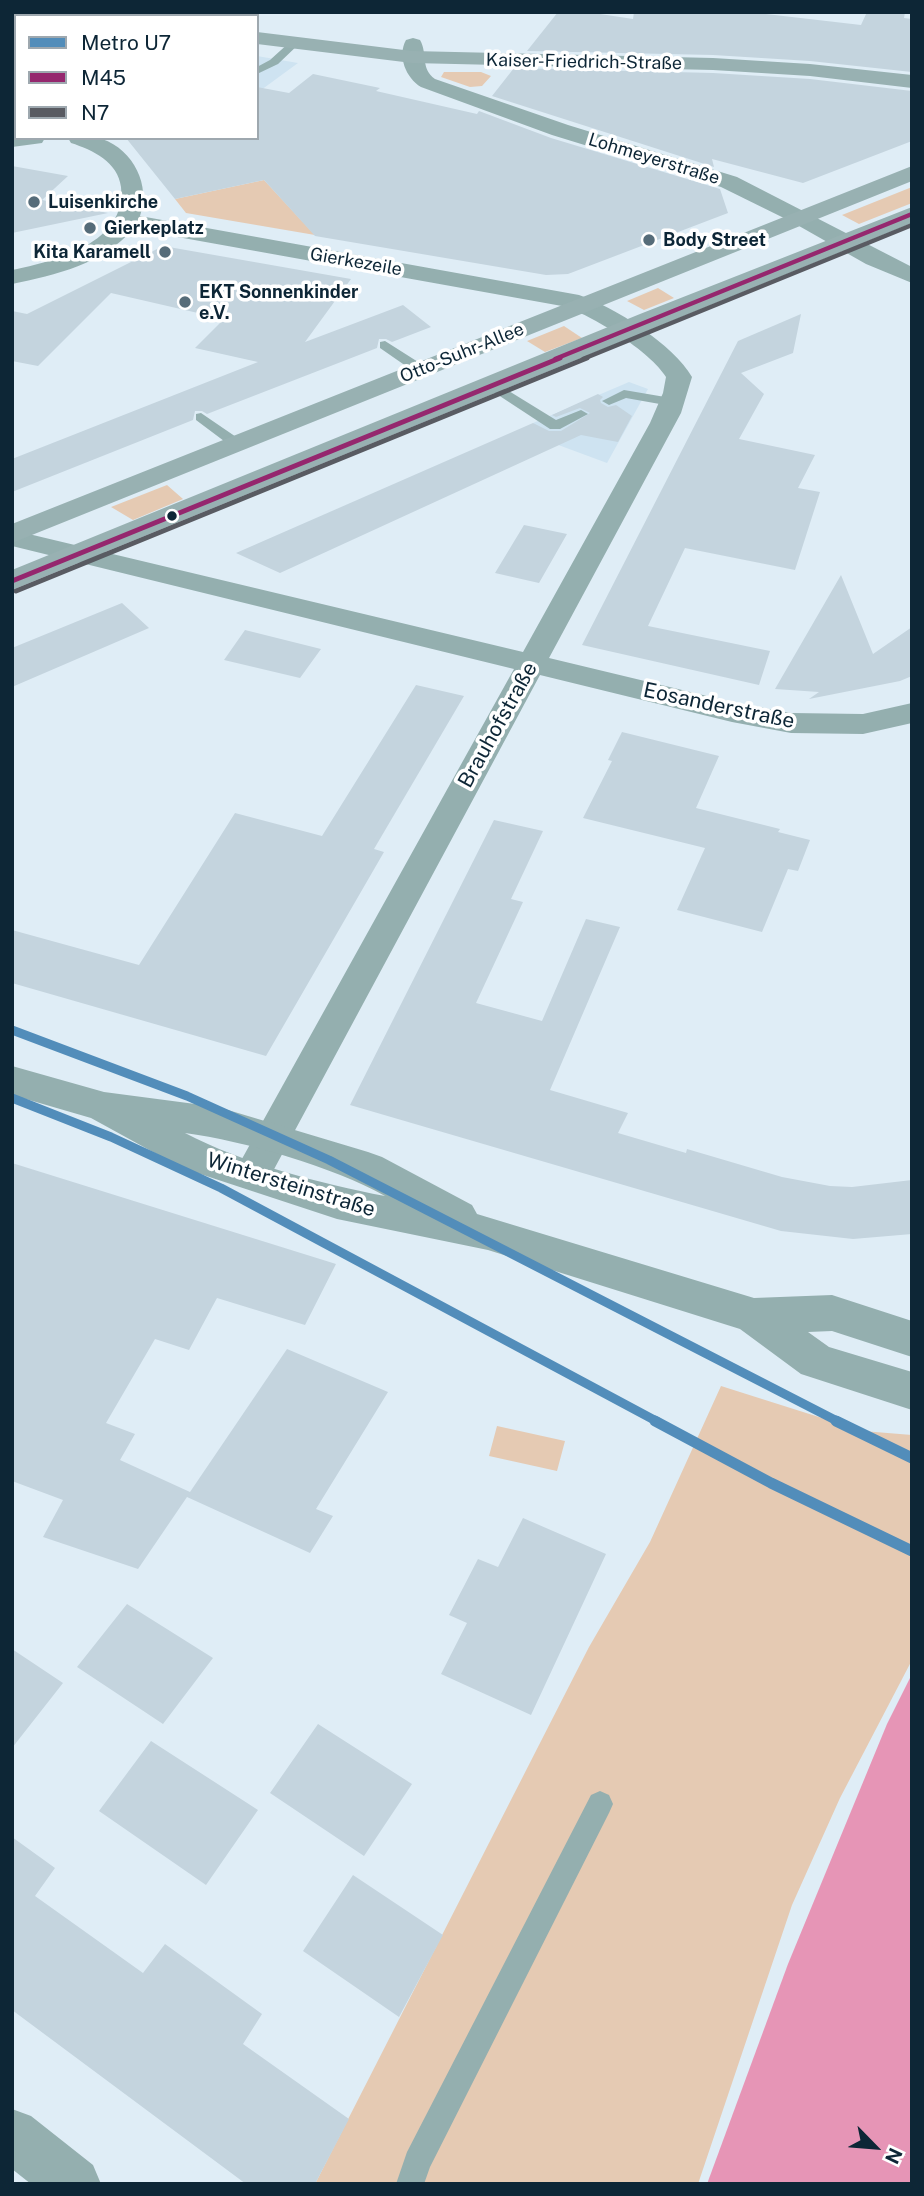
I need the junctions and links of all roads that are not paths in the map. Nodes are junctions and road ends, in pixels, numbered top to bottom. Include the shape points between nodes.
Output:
1 (259, 24) edge
2 (259, 38) edge
3 (296, 43) junction
4 (412, 51) junction
5 (259, 59) edge
6 (274, 62) junction
7 (912, 65) edge
8 (259, 70) edge
9 (912, 82) edge
10 (84, 140) edge
11 (912, 173) edge
12 (912, 214) edge
13 (800, 217) junction
14 (128, 221) junction
15 (842, 241) junction
16 (912, 276) edge
17 (12, 277) edge
18 (583, 305) junction
19 (624, 329) junction
20 (385, 345) dead end
21 (421, 370) junction
22 (491, 384) junction
23 (609, 401) dead end
24 (671, 402) junction
25 (580, 414) dead end
26 (201, 417) dead end
27 (237, 444) junction
28 (12, 536) edge
29 (78, 554) junction
30 (12, 581) edge
31 (531, 664) junction
32 (912, 713) edge
33 (12, 1080) edge
34 (104, 1107) junction
35 (271, 1139) junction
36 (252, 1175) junction
37 (488, 1233) junction
38 (754, 1316) junction
39 (912, 1339) edge
40 (912, 1391) edge
41 (600, 1804) dead end
42 (12, 2135) edge
43 (74, 2184) edge
44 (410, 2184) edge

1 - 4 main road, Kaiser-Friedrich-Straße
2 - 3 main road, Kaiser-Friedrich-Straße
3 - 4 main road, Kaiser-Friedrich-Straße
3 - 6 lane
4 - 7 main road, Kaiser-Friedrich-Straße via 773,51
4 - 9 main road, Kaiser-Friedrich-Straße via 810,70
4 - 13 street, Lohmeyerstraße via 417,75 428,83 729,182
5 - 6 lane
6 - 8 lane
10 - 14 street via 107,150 127,170 134,203
11 - 13 main road, Otto-Suhr-Allee
12 - 15 main road, Otto-Suhr-Allee
13 - 15 street, Lohmeyerstraße
13 - 18 main road, Otto-Suhr-Allee
14 - 17 street via 83,256 47,271
14 - 18 street, Gierkezeile
15 - 16 street, Lohmeyerstraße
15 - 19 main road, Otto-Suhr-Allee
18 - 19 street, Brauhofstraße
18 - 21 main road, Otto-Suhr-Allee
19 - 22 main road, Otto-Suhr-Allee
19 - 24 street, Brauhofstraße via 676,371 679,377
20 - 21 lane
21 - 27 main road, Otto-Suhr-Allee
22 - 25 lane via 555,426
22 - 29 main road, Otto-Suhr-Allee
23 - 24 lane via 624,394
24 - 31 street, Brauhofstraße
26 - 27 lane
27 - 28 main road, Otto-Suhr-Allee
28 - 29 street, Eosanderstraße
29 - 30 main road, Otto-Suhr-Allee
29 - 31 street, Eosanderstraße
31 - 32 street, Eosanderstraße via 791,723 863,724
31 - 35 street, Brauhofstraße
33 - 34 street, Wintersteinstraße
34 - 35 street, Wintersteinstraße via 218,1122
34 - 36 street, Wintersteinstraße via 196,1157
35 - 36 street, Brauhofstraße
35 - 37 street, Wintersteinstraße via 368,1168
36 - 37 street, Wintersteinstraße via 348,1207
37 - 38 street, Wintersteinstraße
38 - 39 street, Wintersteinstraße via 832,1313
38 - 40 street, Wintersteinstraße via 816,1361
41 - 44 lane via 417,2162
42 - 43 street

